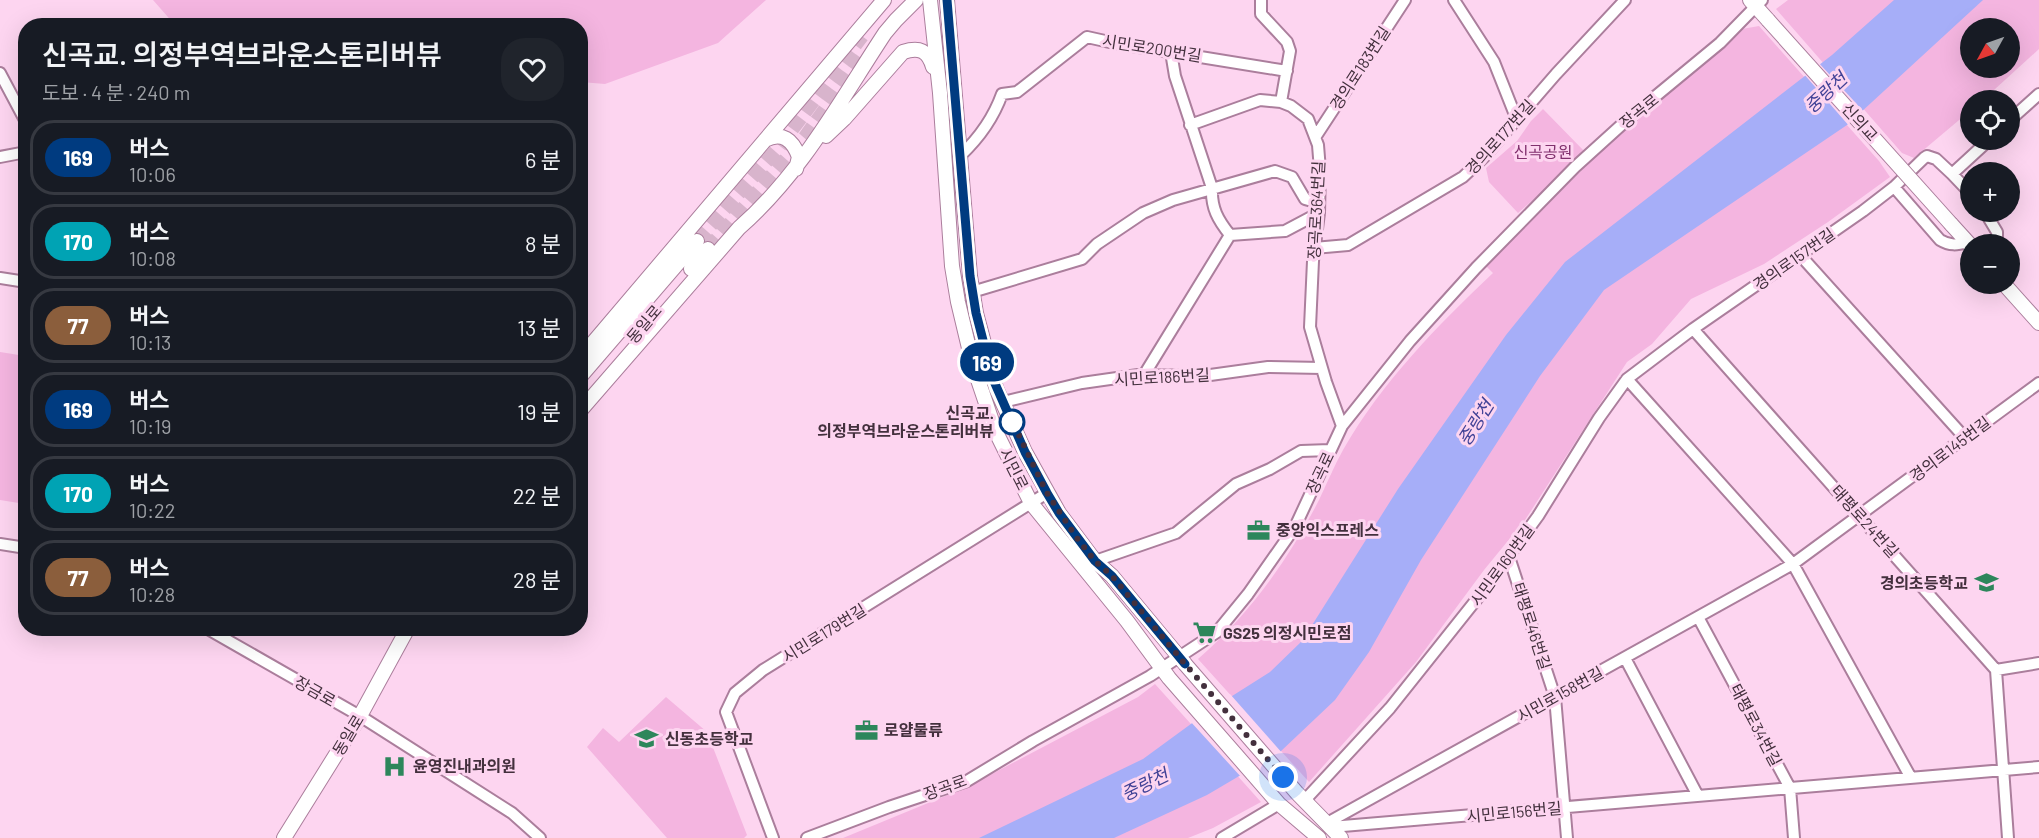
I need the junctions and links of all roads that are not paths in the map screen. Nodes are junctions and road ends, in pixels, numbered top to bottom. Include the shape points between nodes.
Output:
1 (885, 0) edge
2 (916, 0) edge
3 (930, 0) edge
4 (947, 0) edge
5 (1262, 0) edge
6 (1405, 0) edge
7 (1454, 0) edge
8 (1625, 0) edge
9 (1756, 2) edge
10 (1172, 52) junction
11 (1287, 70) junction
12 (0, 73) edge
13 (940, 93) junction
14 (2039, 94) edge
15 (1281, 102) junction
16 (18, 107) edge
17 (2020, 111) edge
18 (1517, 120) junction
19 (1190, 125) junction
20 (1316, 136) junction
21 (762, 142) junction
22 (1978, 150) edge
23 (18, 154) edge
24 (961, 155) junction
25 (0, 157) edge
26 (795, 171) junction
27 (1952, 174) junction
28 (1960, 182) edge
29 (1894, 187) junction
30 (1212, 188) junction
31 (1319, 208) junction
32 (1960, 234) edge
33 (1230, 235) junction
34 (1960, 245) edge
35 (1314, 248) junction
36 (1800, 255) junction
37 (0, 278) edge
38 (18, 281) edge
39 (972, 292) junction
40 (2013, 294) edge
41 (2039, 323) edge
42 (1693, 329) junction
43 (588, 349) edge
44 (588, 368) edge
45 (1322, 368) junction
46 (1144, 375) junction
47 (1627, 379) junction
48 (2039, 383) edge
49 (588, 389) edge
50 (588, 402) edge
51 (1004, 402) junction
52 (1342, 426) junction
53 (1965, 438) junction
54 (1330, 450) junction
55 (1047, 493) junction
56 (1031, 503) junction
57 (1861, 516) junction
58 (0, 544) edge
59 (18, 547) edge
60 (1509, 557) junction
61 (1095, 561) junction
62 (1793, 564) junction
63 (1698, 617) junction
64 (220, 636) edge
65 (404, 636) edge
66 (1625, 658) junction
67 (1182, 661) junction
68 (2039, 663) edge
69 (1996, 670) junction
70 (1166, 673) junction
71 (1555, 697) junction
72 (360, 716) junction
73 (2039, 767) edge
74 (2003, 770) junction
75 (1911, 778) junction
76 (1790, 788) junction
77 (1698, 796) junction
78 (1301, 797) junction
79 (1279, 804) junction
80 (1565, 807) junction
81 (1329, 826) junction
82 (284, 838) edge
83 (540, 838) edge
84 (773, 838) edge
85 (807, 838) edge
86 (1221, 838) edge
87 (1319, 838) edge
88 (1341, 838) edge
89 (1567, 838) edge
90 (1794, 838) edge
91 (2008, 838) edge

1 - 21 street
2 - 26 street via 885,33
3 - 13 street, 시민로
4 - 24 street, 시민로
5 - 11 street via 1260,14 1287,42
6 - 20 street, 경의로183번길
7 - 18 street via 1494,62
8 - 18 street, 경의로177번길
9 - 32 street, 신의교, bridge
9 - 52 street, 장곡로 via 1720,44 1591,152 1483,260 1410,341
10 - 11 street, 시민로200번길
10 - 19 street
10 - 24 street, 시민로200번길 via 1087,37 1017,92 1002,94 988,126
11 - 15 street
12 - 16 street
13 - 26 street via 927,54 915,49 903,52
13 - 56 street, 시민로 via 958,302 973,365 995,430
14 - 17 street
15 - 19 street via 1260,100
15 - 20 street, 장곡로364번길 via 1308,119
18 - 35 street, 경의로177번길 via 1463,177 1348,245
19 - 30 street
20 - 31 street, 장곡로364번길
21 - 26 street via 777,136 789,140 798,157
21 - 43 street
22 - 27 street
23 - 25 street
24 - 39 street, 시민로
26 - 50 street via 739,228
27 - 28 street
27 - 29 street, 경의로157번길 via 1928,156
29 - 34 street via 1940,240
29 - 36 street, 경의로157번길
30 - 31 street via 1275,171 1292,177 1305,199
30 - 33 street via 1214,212
30 - 39 street via 1143,213 1082,259
31 - 33 street via 1285,231
31 - 35 street, 장곡로364번길
33 - 46 street
35 - 45 street, 장곡로364번길 via 1310,327
36 - 42 street, 경의로157번길
36 - 53 street
37 - 38 street
39 - 51 street, 시민로 via 986,356
40 - 41 street
42 - 47 street, 시민로160번길
42 - 57 street, 태평로24번길
44 - 49 street, 동일로 via 703,245
45 - 46 street, 시민로186번길 via 1268,367 1203,376
45 - 52 street, 장곡로364번길
46 - 51 street, 시민로186번길 via 1082,383
47 - 60 street, 시민로160번길
47 - 62 street
48 - 53 street, 경의로145번길
51 - 55 street, 시민로
52 - 54 street, 장곡로
53 - 57 street, 경의로145번길
54 - 61 street via 1301,451 1236,484 1176,533
54 - 67 street, 장곡로 via 1295,527 1217,632
55 - 56 street, 시민로179번길
55 - 61 street, 시민로
56 - 70 street, 시민로
56 - 84 street, 시민로179번길 via 763,670 735,693 726,712
57 - 62 street, 시민로158번길
57 - 69 street, 태평로24번길
58 - 59 street
60 - 71 street, 태평로46번길
60 - 78 street, 시민로160번길 via 1389,708
61 - 67 street, 시민로
62 - 63 street, 시민로158번길
62 - 75 street
63 - 66 street, 시민로158번길
63 - 76 street, 태평로34번길
64 - 72 street, 장금로
65 - 72 street, 동일로
66 - 71 street, 시민로158번길
66 - 77 street
67 - 70 street, 장곡로
67 - 78 street, 시민로
68 - 69 street
69 - 74 street
70 - 79 street, 시민로
70 - 85 street, 장곡로 via 1033,741 967,781
71 - 80 street, 태평로46번길
71 - 81 street, 시민로158번길
72 - 82 street, 동일로
72 - 83 street, 장금로 via 512,813
73 - 74 street, 시민로156번길
74 - 75 street, 시민로156번길
74 - 91 street
75 - 76 street, 시민로156번길
76 - 77 street, 시민로156번길
76 - 90 street, 태평로34번길
77 - 80 street, 시민로156번길
78 - 81 street
79 - 86 street
79 - 87 street, 시민로
80 - 81 street, 시민로156번길
80 - 89 street, 태평로46번길
81 - 88 street

